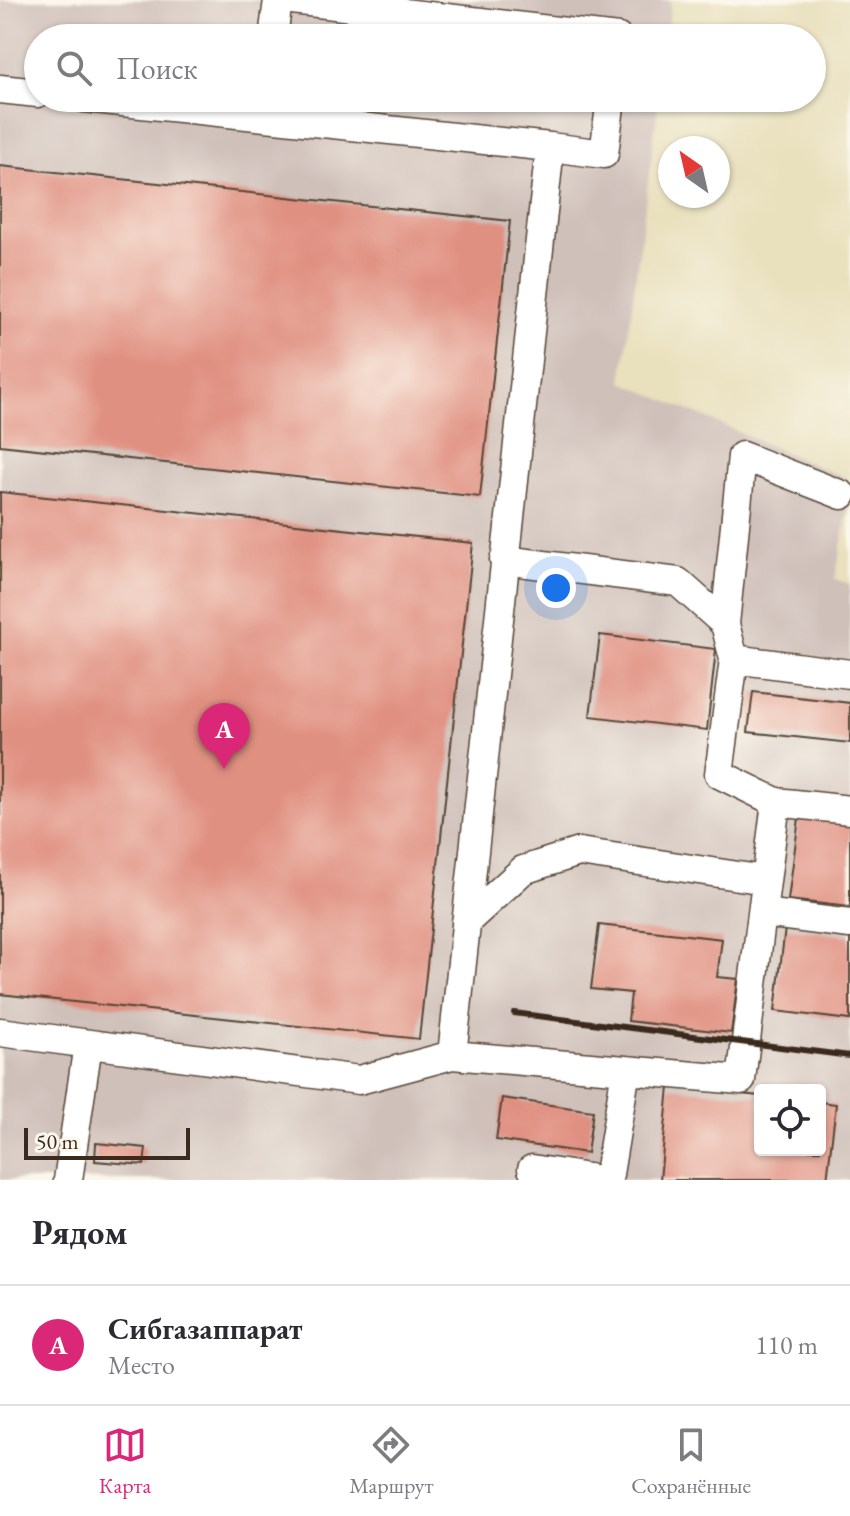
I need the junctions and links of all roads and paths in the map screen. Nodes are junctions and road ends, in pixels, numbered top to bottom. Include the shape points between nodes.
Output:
1 (278, 0) edge
2 (292, 0) edge
3 (275, 24) edge
4 (498, 24) edge
5 (0, 89) edge
6 (24, 92) edge
7 (301, 112) edge
8 (609, 112) edge
9 (550, 147) junction
10 (842, 495) dead end
11 (504, 560) junction
12 (725, 624) junction
13 (734, 659) junction
14 (850, 674) edge
15 (776, 802) junction
16 (850, 810) edge
17 (765, 880) junction
18 (763, 913) junction
19 (466, 922) junction
20 (850, 924) edge
21 (0, 1032) edge
22 (88, 1044) junction
23 (452, 1055) junction
24 (626, 1070) junction
25 (532, 1169) dead end
26 (68, 1180) edge
27 (601, 1180) edge
28 (608, 1180) edge

1 - 3 lane
2 - 4 lane
5 - 6 lane
7 - 9 lane
8 - 9 lane via 604,154
9 - 11 lane
10 - 12 lane via 742,456
11 - 12 lane via 678,582
11 - 19 lane
12 - 13 lane
13 - 14 lane
13 - 15 lane via 719,774
15 - 16 lane
15 - 17 lane
17 - 18 lane
17 - 19 lane via 579,852 523,870
18 - 20 lane
18 - 24 lane via 741,1080
19 - 23 lane
21 - 22 lane
22 - 23 lane via 359,1080
22 - 26 lane
23 - 24 lane
24 - 28 lane
25 - 27 lane

